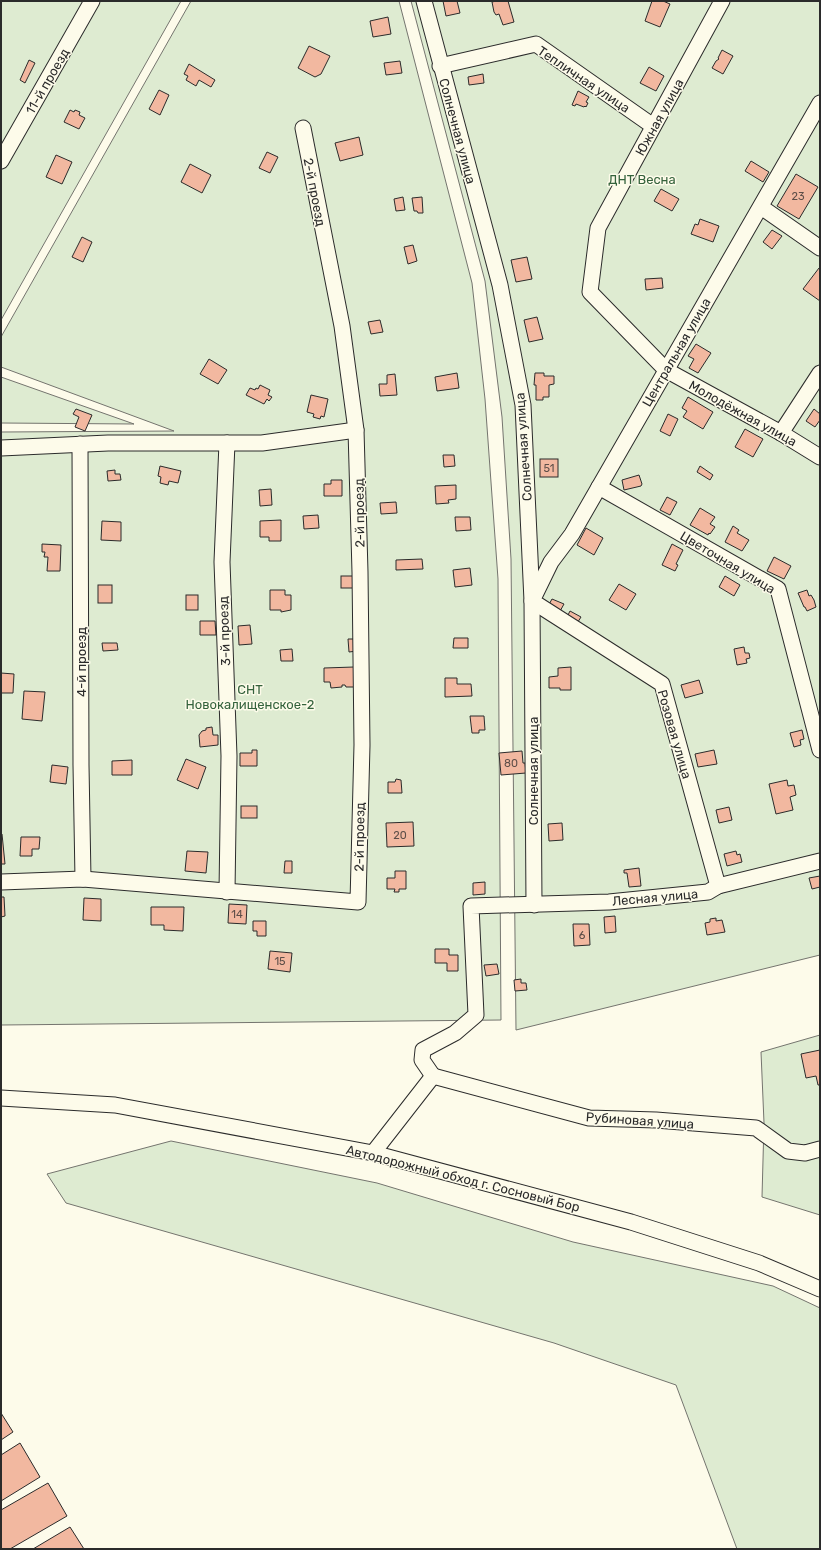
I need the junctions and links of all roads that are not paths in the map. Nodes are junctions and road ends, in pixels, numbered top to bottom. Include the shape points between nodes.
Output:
1 (92, 1) edge
2 (424, 1) edge
3 (722, 1) edge
4 (440, 66) junction
5 (820, 103) edge
6 (654, 126) junction
7 (303, 128) dead end
8 (1, 161) edge
9 (761, 207) junction
10 (820, 248) edge
11 (666, 370) junction
12 (820, 373) edge
13 (356, 430) junction
14 (781, 433) junction
15 (227, 443) junction
16 (80, 444) junction
17 (1, 448) edge
18 (820, 457) edge
19 (599, 487) junction
20 (532, 601) junction
21 (820, 750) edge
22 (820, 861) edge
23 (83, 880) junction
24 (1, 882) edge
25 (718, 886) junction
26 (227, 892) junction
27 (534, 905) junction
28 (433, 1076) junction
29 (1, 1098) edge
30 (820, 1149) edge
31 (373, 1153) junction
32 (820, 1289) edge

1 - 8 street, 11-й проезд
2 - 4 street, Солнечная улица
3 - 6 street, Южная улица
4 - 6 street, Тепличная улица via 536,44
4 - 20 street, Солнечная улица via 500,285 523,405
5 - 9 street, Центральная улица
6 - 11 street, Южная улица via 598,228 590,292
7 - 13 street, 2-й проезд via 342,326
9 - 10 street
9 - 11 street, Центральная улица
11 - 14 street, Молодёжная улица
11 - 19 street, Центральная улица
12 - 14 street
13 - 15 street via 262,443
13 - 26 street, 2-й проезд via 362,737 358,902
14 - 18 street, Молодёжная улица
15 - 16 street
15 - 26 street, 3-й проезд via 222,562 229,756
16 - 17 street
16 - 23 street, 4-й проезд
19 - 20 street, Центральная улица via 572,534 551,562
19 - 21 street, Цветочная улица via 778,589
20 - 25 street, Розовая улица via 662,684
20 - 27 street, Солнечная улица
22 - 25 street, Лесная улица
23 - 24 street
23 - 26 street
25 - 27 street, Лесная улица via 708,892 610,902
27 - 28 street, Лесная улица via 471,906 476,1015 455,1033 423,1050 422,1060
28 - 30 street, Рубиновая улица via 589,1118 656,1120 756,1128 788,1151 806,1153
28 - 31 street
29 - 31 street, Автодорожный обход г. Сосновый Бор via 115,1105
31 - 32 street, Автодорожный обход г. Сосновый Бор via 631,1222 759,1263

